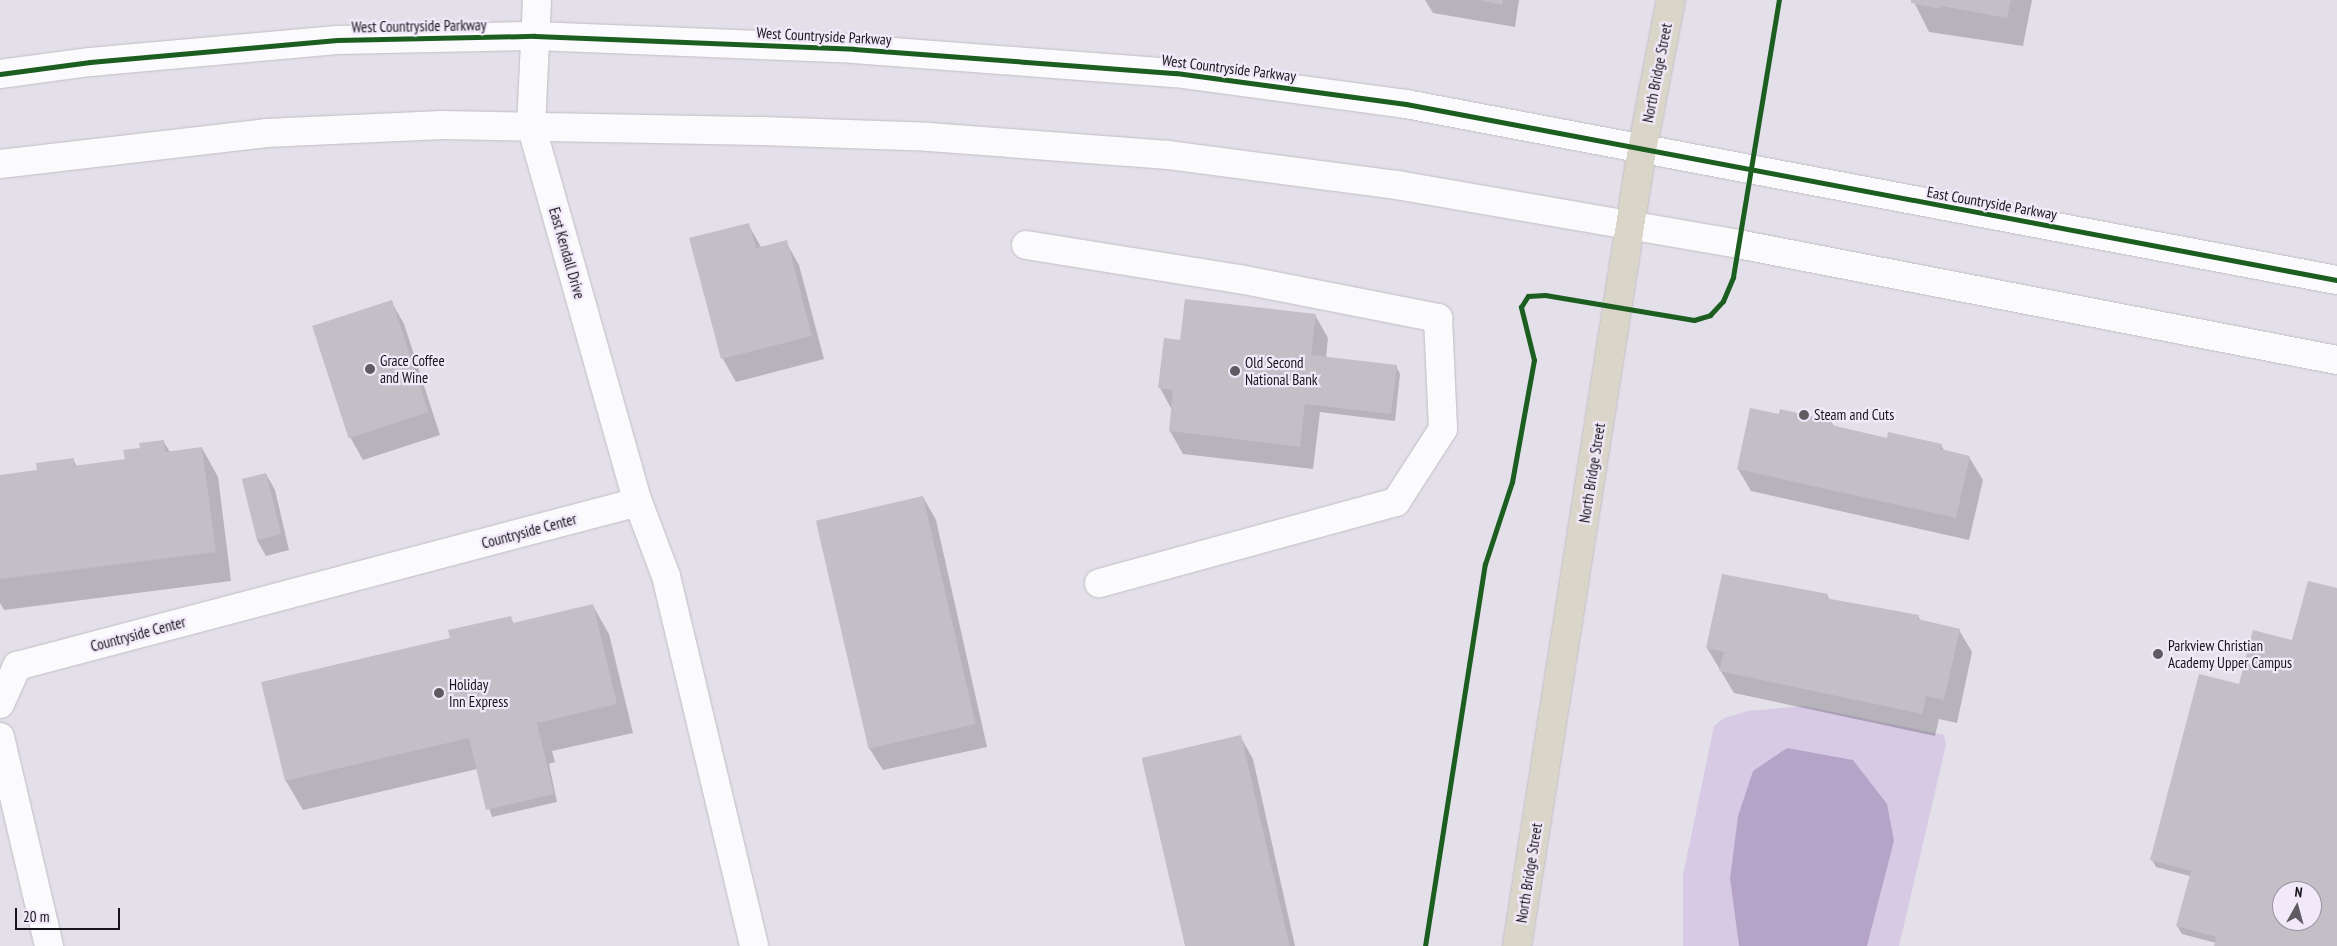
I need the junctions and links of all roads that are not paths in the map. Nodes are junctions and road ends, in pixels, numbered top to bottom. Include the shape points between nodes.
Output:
1 (537, 0) edge
2 (1671, 0) edge
3 (535, 36) junction
4 (0, 74) edge
5 (531, 125) junction
6 (1642, 150) junction
7 (0, 164) edge
8 (1631, 226) junction
9 (1026, 245) dead end
10 (2337, 280) edge
11 (2337, 360) edge
12 (638, 502) junction
13 (1099, 583) dead end
14 (0, 704) edge
15 (0, 736) edge
16 (49, 946) edge
17 (754, 946) edge
18 (1517, 946) edge

1 - 3 street, East Kendall Drive
2 - 6 highway, North Bridge Street
3 - 4 street, West Countryside Parkway via 337,40 90,62
3 - 5 street, East Kendall Drive
3 - 6 street, West Countryside Parkway via 854,49 1176,73 1406,104
5 - 7 street via 266,132
5 - 8 street via 929,137 1168,155 1397,185
5 - 12 street, East Kendall Drive
6 - 8 highway, North Bridge Street
6 - 10 street, East Countryside Parkway
8 - 11 street
8 - 18 highway, North Bridge Street
9 - 13 street via 1239,279 1438,318 1444,429 1396,502
12 - 14 street, Countryside Center via 17,666
12 - 17 street via 666,576
15 - 16 street

